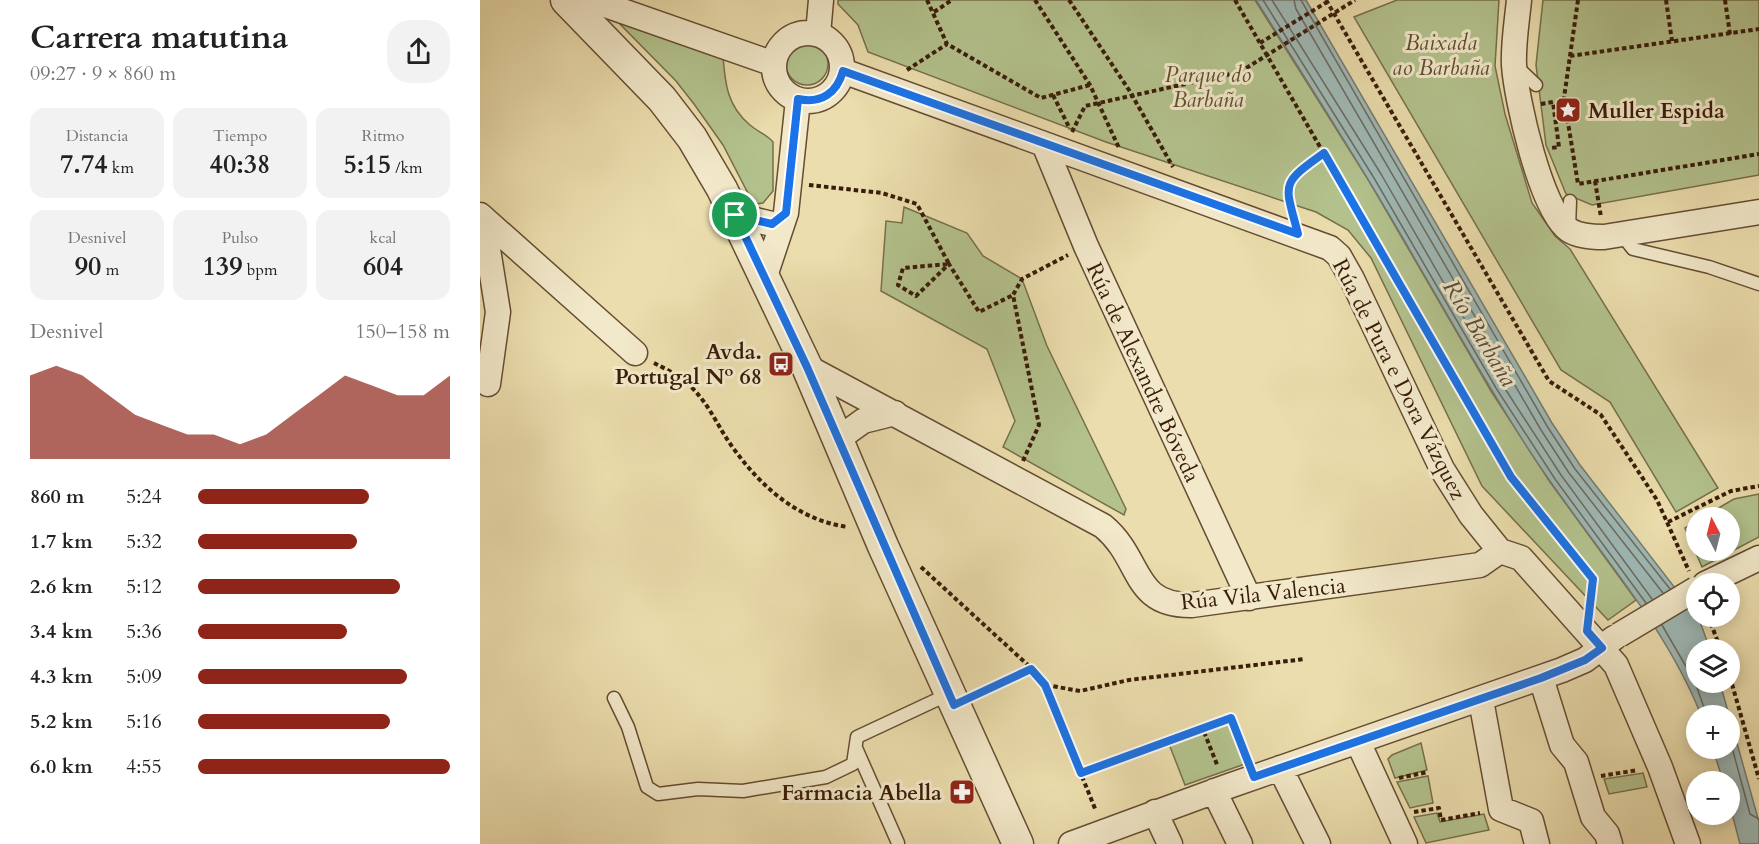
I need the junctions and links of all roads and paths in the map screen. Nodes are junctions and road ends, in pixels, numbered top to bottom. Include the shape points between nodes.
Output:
1 (821, 0) edge
2 (927, 0) edge
3 (952, 0) edge
4 (1035, 0) edge
5 (1069, 0) edge
6 (1235, 0) edge
7 (1334, 0) edge
8 (1355, 0) edge
9 (1519, 0) edge
10 (1578, 0) edge
11 (1666, 0) edge
12 (1725, 0) edge
13 (1327, 1) edge
14 (585, 4) edge
15 (1331, 8) junction
16 (934, 12) junction
17 (1759, 29) edge
18 (1730, 33) junction
19 (818, 34) junction
20 (1672, 41) junction
21 (1260, 43) junction
22 (947, 44) junction
23 (1570, 56) junction
24 (1514, 63) junction
25 (774, 64) junction
26 (909, 69) dead end
27 (843, 71) junction
28 (1090, 85) junction
29 (1536, 85) dead end
30 (1053, 95) junction
31 (798, 99) junction
32 (1553, 102) dead end
33 (1044, 144) junction
34 (1559, 147) dead end
35 (1324, 153) junction
36 (1759, 154) edge
37 (1132, 176) junction
38 (1595, 181) junction
39 (789, 183) junction
40 (1190, 197) junction
41 (1570, 201) dead end
42 (1759, 212) edge
43 (735, 215) junction
44 (482, 217) edge
45 (779, 218) junction
46 (1568, 230) junction
47 (1612, 230) junction
48 (1298, 234) junction
49 (750, 244) junction
50 (1086, 246) junction
51 (950, 264) junction
52 (765, 276) junction
53 (1759, 284) edge
54 (1013, 295) junction
55 (635, 352) joint
56 (807, 367) junction
57 (488, 384) dead end
58 (867, 399) junction
59 (823, 402) junction
60 (895, 413) junction
61 (838, 439) junction
62 (1014, 477) junction
63 (1759, 486) edge
64 (1668, 522) junction
65 (877, 532) junction
66 (1500, 552) junction
67 (1759, 558) edge
68 (928, 571) dead end
69 (1696, 573) edge
70 (1725, 573) edge
71 (1686, 592) edge
72 (1249, 598) junction
73 (1603, 638) junction
74 (1305, 659) dead end
75 (1031, 669) junction
76 (1541, 678) junction
77 (1045, 685) junction
78 (1735, 693) edge
79 (614, 698) dead end
80 (951, 700) junction
81 (1481, 700) junction
82 (1202, 727) junction
83 (1358, 742) junction
84 (856, 748) junction
85 (1660, 767) junction
86 (1280, 768) junction
87 (1428, 772) dead end
88 (1081, 773) junction
89 (1254, 777) junction
90 (1759, 779) edge
91 (1581, 780) junction
92 (1377, 783) junction
93 (1220, 789) junction
94 (1501, 809) junction
95 (1155, 812) junction
96 (1393, 817) junction
97 (1104, 831) junction
98 (898, 843) edge
99 (1018, 844) edge
100 (1071, 844) edge
101 (1170, 844) edge
102 (1240, 844) edge
103 (1318, 844) edge
104 (1405, 844) edge
105 (1537, 844) edge
106 (1610, 844) edge
107 (1688, 844) edge

1 - 19 street
2 - 16 path
3 - 16 path
4 - 28 path
5 - 40 path via 1129,90
6 - 21 path
7 - 15 path
8 - 30 path, bridge via 1240,72 1085,106 1072,132
9 - 24 street
10 - 23 path
11 - 20 path
12 - 18 path
13 - 15 path
13 - 21 path
14 - 25 street
14 - 43 street via 677,118 708,163
15 - 64 path via 1549,381 1601,415
16 - 22 path
17 - 18 path
18 - 20 path
19 - 25 street via 798,34 789,39 781,46
19 - 27 street via 837,48
20 - 23 path
21 - 35 path
22 - 26 path
22 - 30 path via 1041,98
23 - 38 path via 1564,98 1578,184
24 - 29 lane
24 - 46 street via 1531,152 1548,196
25 - 31 street via 780,86
27 - 31 street via 827,96 808,102
27 - 33 street, Rúa de Pura e Dora Vázquez
28 - 30 path
28 - 37 path
31 - 39 street
32 - 34 path
33 - 37 street, Rúa de Pura e Dora Vázquez
33 - 50 street, Rúa de Alexandre Bóveda
35 - 48 path via 1293,175 1287,192
35 - 73 path via 1511,477 1593,579
36 - 38 path
37 - 40 street, Rúa de Pura e Dora Vázquez
38 - 47 path
39 - 45 street
39 - 51 path via 882,193 917,204
40 - 48 street, Rúa de Pura e Dora Vázquez
41 - 46 lane
42 - 47 street
43 - 45 street
43 - 49 street
44 - 55 street
44 - 57 street via 498,312
45 - 49 street
45 - 52 street
46 - 47 street via 1590,237
47 - 53 lane via 1633,249
48 - 66 street, Rúa de Pura e Dora Vázquez via 1330,248 1346,266 1446,477
49 - 52 street
50 - 54 path via 1022,279
50 - 72 street, Rúa de Alexandre Bóveda
51 - 51 path via 916,296 898,285 903,268
51 - 54 path via 980,312
52 - 56 street
54 - 62 path via 1039,425
55 - 65 path via 688,383 745,462 785,503 835,525
56 - 58 street, Rúa Vila Valencia
56 - 59 street
58 - 59 street
58 - 60 street, Rúa Vila Valencia
59 - 61 street
60 - 61 street via 863,421
60 - 62 street, Rúa Vila Valencia
61 - 65 street
62 - 72 street, Rúa Vila Valencia via 1116,537 1147,591 1166,603 1192,605
63 - 64 path via 1731,491
64 - 69 path
65 - 80 street
66 - 72 street, Rúa Vila Valencia via 1480,565
66 - 73 street via 1521,558
67 - 70 street
68 - 75 path
71 - 73 street, bridge
73 - 76 street via 1585,660
73 - 85 street
74 - 77 path via 1145,677 1080,692
75 - 77 path
75 - 80 path
76 - 81 street
76 - 91 street via 1562,745 1576,762
77 - 88 path
78 - 90 path
79 - 84 lane via 628,727 647,787 658,794 698,789 743,791 826,777 852,764
80 - 84 lane via 857,737
80 - 99 street
81 - 83 street
81 - 94 street
82 - 88 path
82 - 89 path via 1231,718
82 - 93 path
83 - 86 street
83 - 92 street
84 - 98 lane
85 - 91 path
85 - 107 street
86 - 89 street
86 - 103 street
87 - 92 path
88 - 97 path
89 - 93 street
91 - 106 street via 1593,817
92 - 96 street
93 - 95 street
93 - 102 street
94 - 96 path via 1441,820 1439,808
94 - 105 street via 1531,821
95 - 97 street
95 - 101 street
96 - 104 street
97 - 100 street

